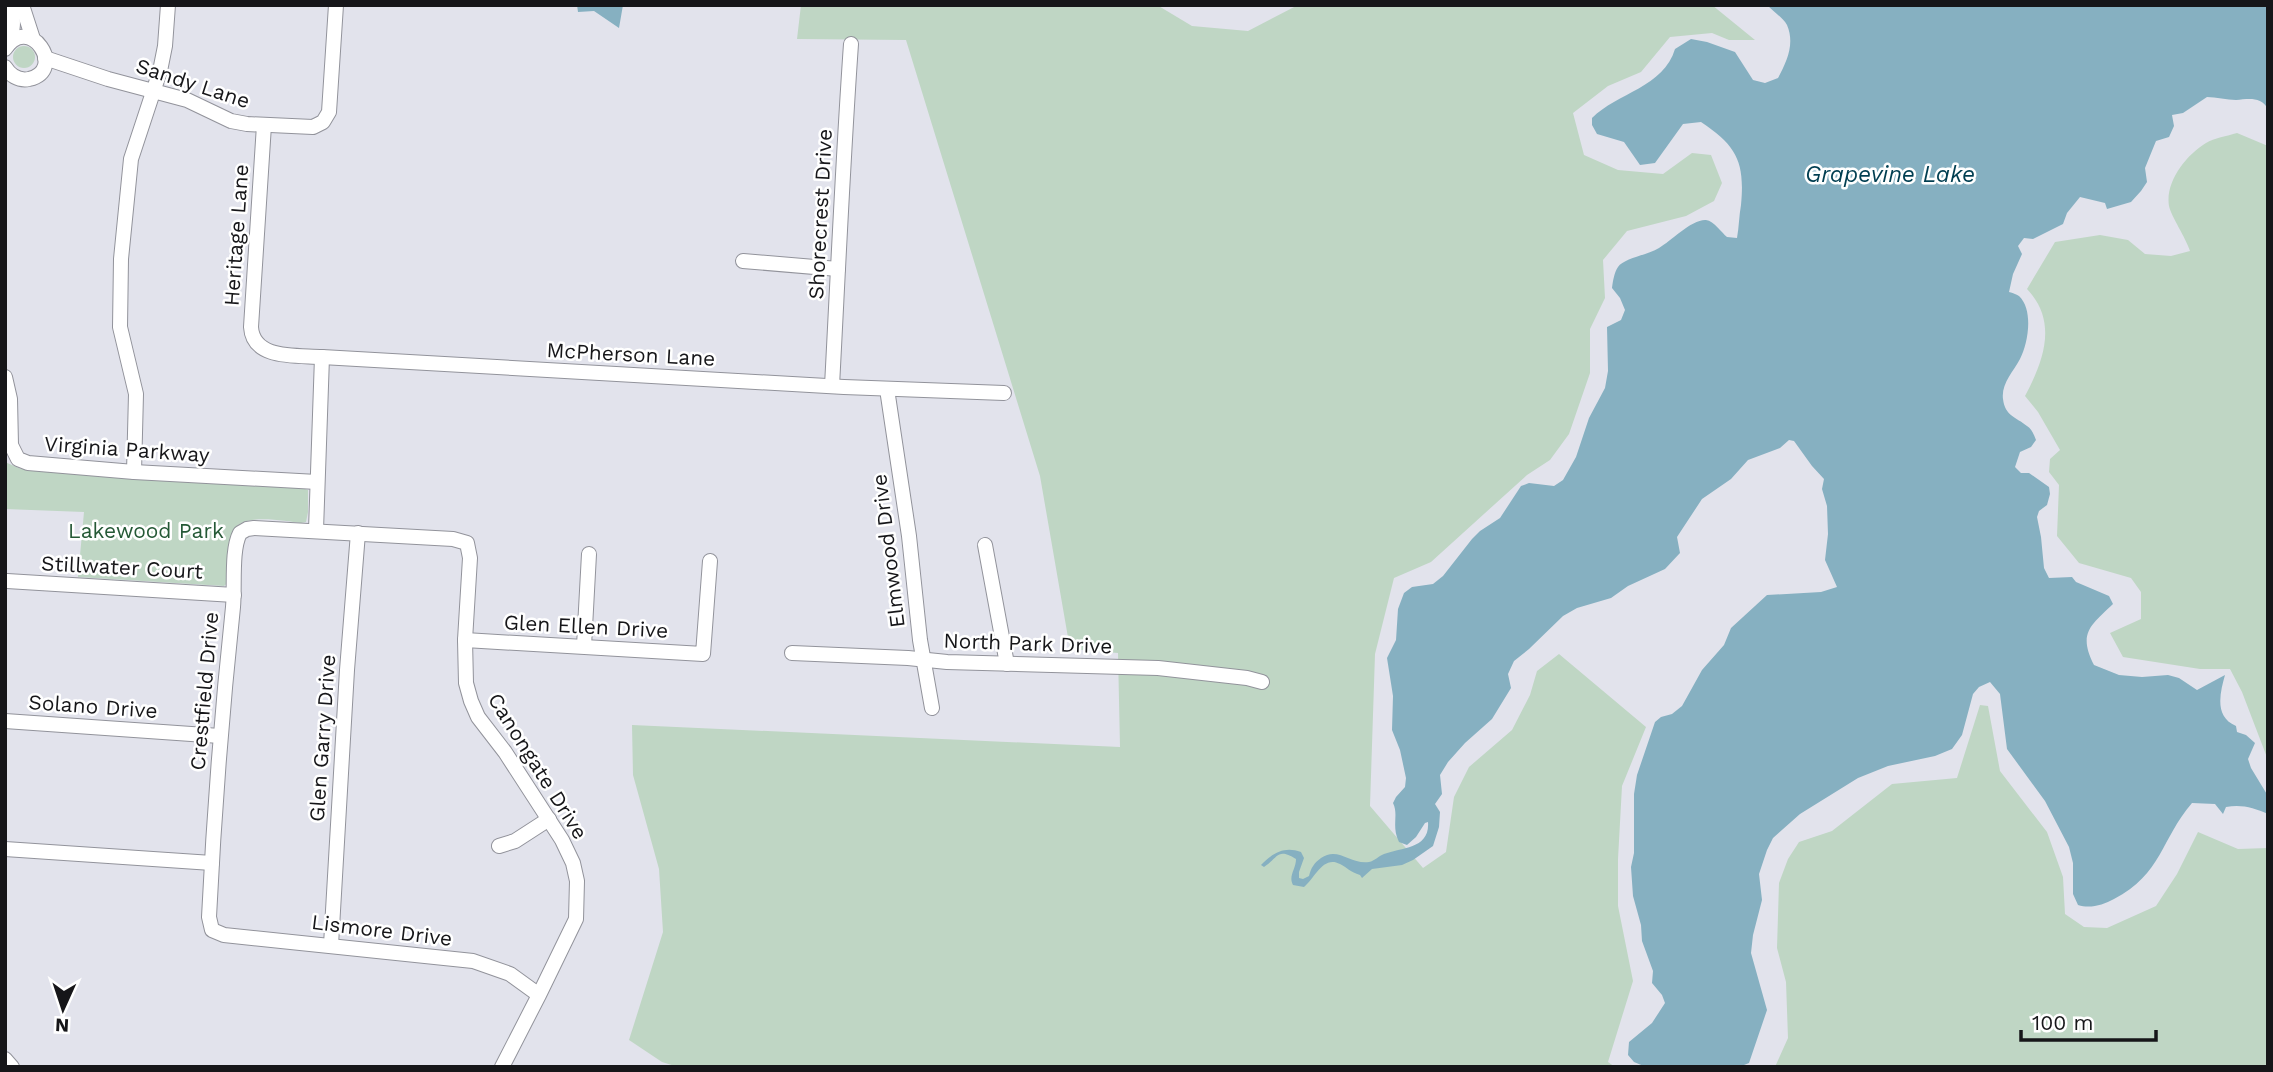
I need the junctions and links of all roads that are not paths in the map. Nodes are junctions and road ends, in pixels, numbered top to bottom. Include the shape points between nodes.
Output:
1 (11, 5) edge
2 (22, 5) edge
3 (168, 5) edge
4 (336, 5) edge
5 (33, 39) junction
6 (851, 44) dead end
7 (7, 47) edge
8 (46, 58) junction
9 (5, 67) edge
10 (37, 75) junction
11 (99, 76) junction
12 (11, 78) edge
13 (154, 91) junction
14 (264, 125) junction
15 (743, 261) dead end
16 (838, 269) junction
17 (257, 345) joint
18 (322, 357) junction
19 (5, 377) edge
20 (832, 386) junction
21 (887, 388) junction
22 (1004, 393) dead end
23 (8, 399) edge
24 (134, 472) junction
25 (317, 482) junction
26 (316, 530) junction
27 (358, 533) junction
28 (985, 545) dead end
29 (589, 554) dead end
30 (710, 561) dead end
31 (7, 581) edge
32 (234, 595) junction
33 (465, 640) junction
34 (584, 646) junction
35 (792, 653) dead end
36 (924, 660) junction
37 (1007, 664) junction
38 (1262, 682) dead end
39 (932, 708) dead end
40 (5, 721) edge
41 (220, 736) junction
42 (549, 820) junction
43 (499, 846) dead end
44 (5, 849) edge
45 (212, 863) junction
46 (212, 930) joint
47 (331, 945) junction
48 (539, 995) junction
49 (5, 1059) edge
50 (12, 1067) edge
51 (502, 1067) edge

1 - 7 street via 14,23
2 - 5 street
3 - 13 street via 165,46
4 - 14 street, Sandy Lane via 329,112 323,122 313,127
5 - 7 street via 23,37
5 - 8 street
6 - 16 street, Shorecrest Drive
8 - 10 street
8 - 11 street, Sandy Lane
9 - 12 street
10 - 11 street, Sandy Lane
10 - 12 street, Sandy Lane
11 - 13 street, Sandy Lane
13 - 14 street, Sandy Lane via 187,100 231,121
13 - 24 street via 131,159 121,259 120,327 137,415
14 - 17 street, Heritage Lane via 251,327
15 - 16 street
16 - 20 street, Shorecrest Drive
17 - 18 street, McPherson Lane via 269,352
18 - 20 street, McPherson Lane
18 - 25 street
19 - 23 street, Virginia Parkway
20 - 21 street, McPherson Lane
21 - 22 street, McPherson Lane
21 - 36 street, Elmwood Drive
23 - 24 street, Virginia Parkway via 11,445 18,459 42,466
24 - 25 street, Virginia Parkway
25 - 26 street
26 - 27 street, Canongate Drive
26 - 32 street, Crestfield Drive via 254,528 240,533
27 - 33 street, Canongate Drive via 453,538 467,543
27 - 47 street, Glen Garry Drive
28 - 37 street
29 - 34 street
30 - 34 street, Glen Ellen Drive via 703,654
31 - 32 street, Stillwater Court
32 - 41 street, Crestfield Drive
33 - 34 street, Glen Ellen Drive
33 - 42 street, Canongate Drive via 466,683 478,717
35 - 36 street, North Park Drive
36 - 37 street, North Park Drive
36 - 39 street, Elmwood Drive
37 - 38 street, North Park Drive via 1158,668
40 - 41 street, Solano Drive
41 - 45 street, Crestfield Drive
42 - 43 street
42 - 48 street, Canongate Drive via 578,881 576,919
44 - 45 street
45 - 46 street, Crestfield Drive
46 - 47 street, Lismore Drive
47 - 48 street, Lismore Drive via 473,961 510,974
48 - 51 street, Canongate Drive
49 - 50 street

